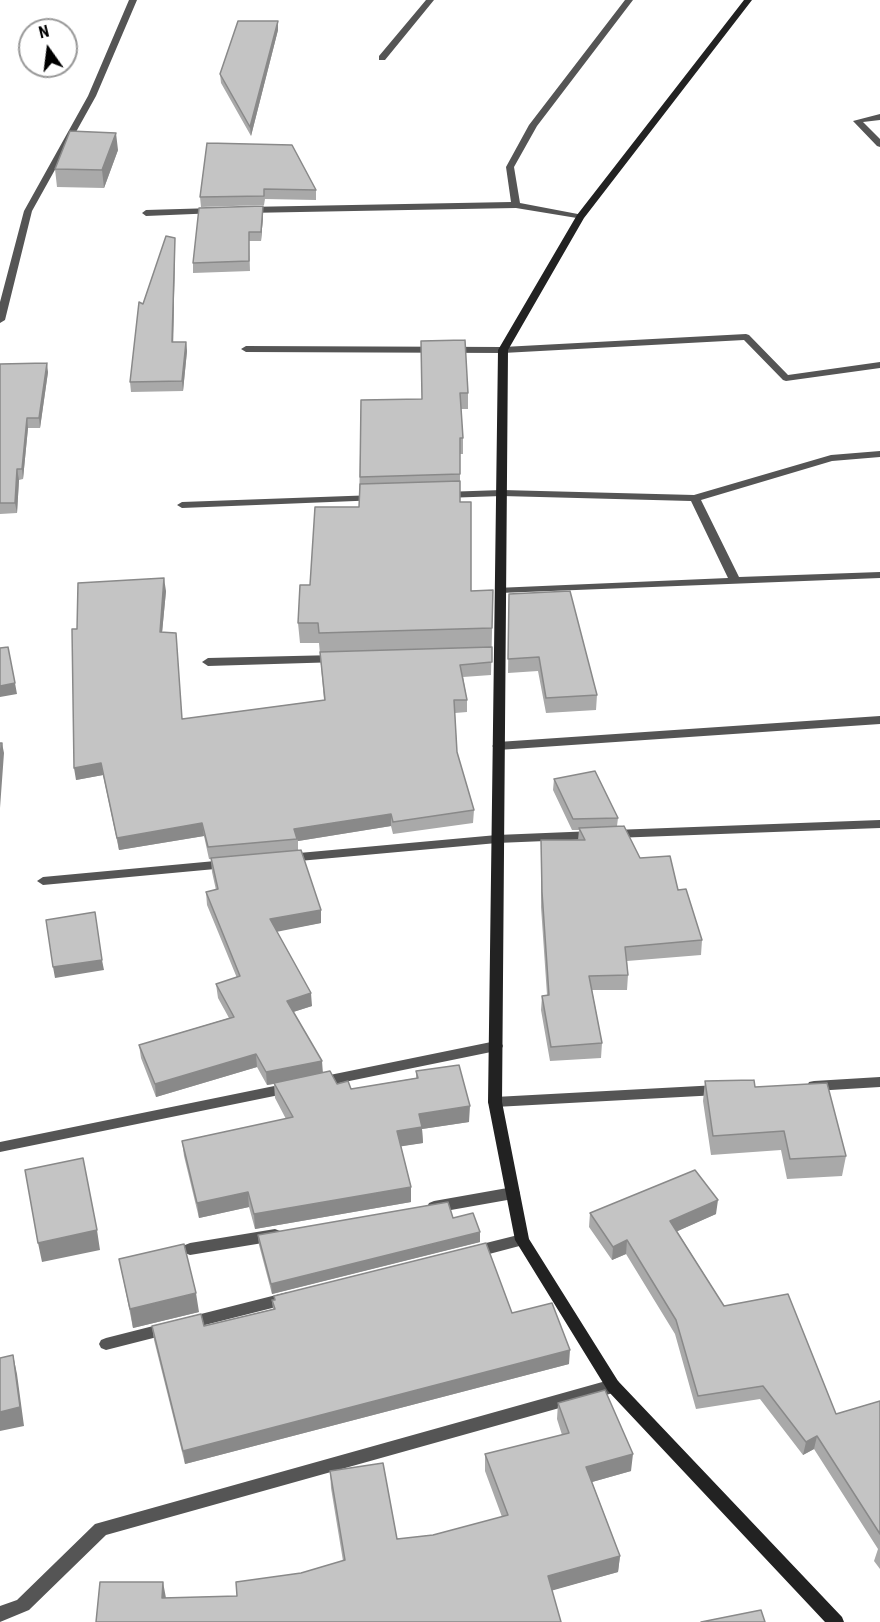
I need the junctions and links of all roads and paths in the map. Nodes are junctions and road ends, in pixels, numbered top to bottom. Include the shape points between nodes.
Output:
1 (133, 0) edge
2 (430, 0) edge
3 (629, 0) edge
4 (748, 0) edge
5 (382, 58) dead end
6 (880, 117) edge
7 (880, 144) edge
8 (516, 205) junction
9 (236, 210) edge
10 (225, 211) edge
11 (146, 213) dead end
12 (580, 217) junction
13 (0, 320) edge
14 (246, 349) dead end
15 (503, 350) junction
16 (880, 365) edge
17 (880, 454) edge
18 (502, 493) junction
19 (431, 496) edge
20 (384, 497) edge
21 (695, 498) junction
22 (182, 505) dead end
23 (880, 575) edge
24 (735, 581) junction
25 (500, 590) junction
26 (348, 658) edge
27 (208, 662) dead end
28 (880, 720) edge
29 (498, 746) junction
30 (880, 824) edge
31 (497, 839) junction
32 (270, 860) edge
33 (234, 863) edge
34 (43, 881) dead end
35 (495, 1046) junction
36 (880, 1082) edge
37 (798, 1086) edge
38 (728, 1090) edge
39 (495, 1102) junction
40 (0, 1147) edge
41 (513, 1193) junction
42 (421, 1209) edge
43 (294, 1231) edge
44 (522, 1240) junction
45 (190, 1249) dead end
46 (464, 1254) edge
47 (303, 1294) edge
48 (106, 1344) dead end
49 (613, 1386) junction
50 (0, 1614) edge
51 (836, 1622) edge

1 - 13 street via 92,96 28,211
2 - 5 street
3 - 8 street via 533,125 510,166
4 - 12 street
6 - 7 street via 857,121
8 - 9 street
8 - 12 street
10 - 11 street
12 - 15 street
14 - 15 street
15 - 16 street via 746,337 786,378
15 - 18 street
17 - 21 street via 831,458
18 - 19 street
18 - 21 street
18 - 25 street
20 - 22 street
21 - 24 street
23 - 24 street
24 - 25 street
25 - 29 street via 494,654
26 - 27 street
28 - 29 street
29 - 31 street
30 - 31 street
31 - 32 street
31 - 35 street
33 - 34 street
35 - 39 street
35 - 40 street
36 - 37 street
38 - 39 street
39 - 41 street
41 - 42 street
41 - 44 street
43 - 45 street
44 - 46 street
44 - 49 street
47 - 48 street
49 - 50 street via 101,1529 23,1605
49 - 51 street

